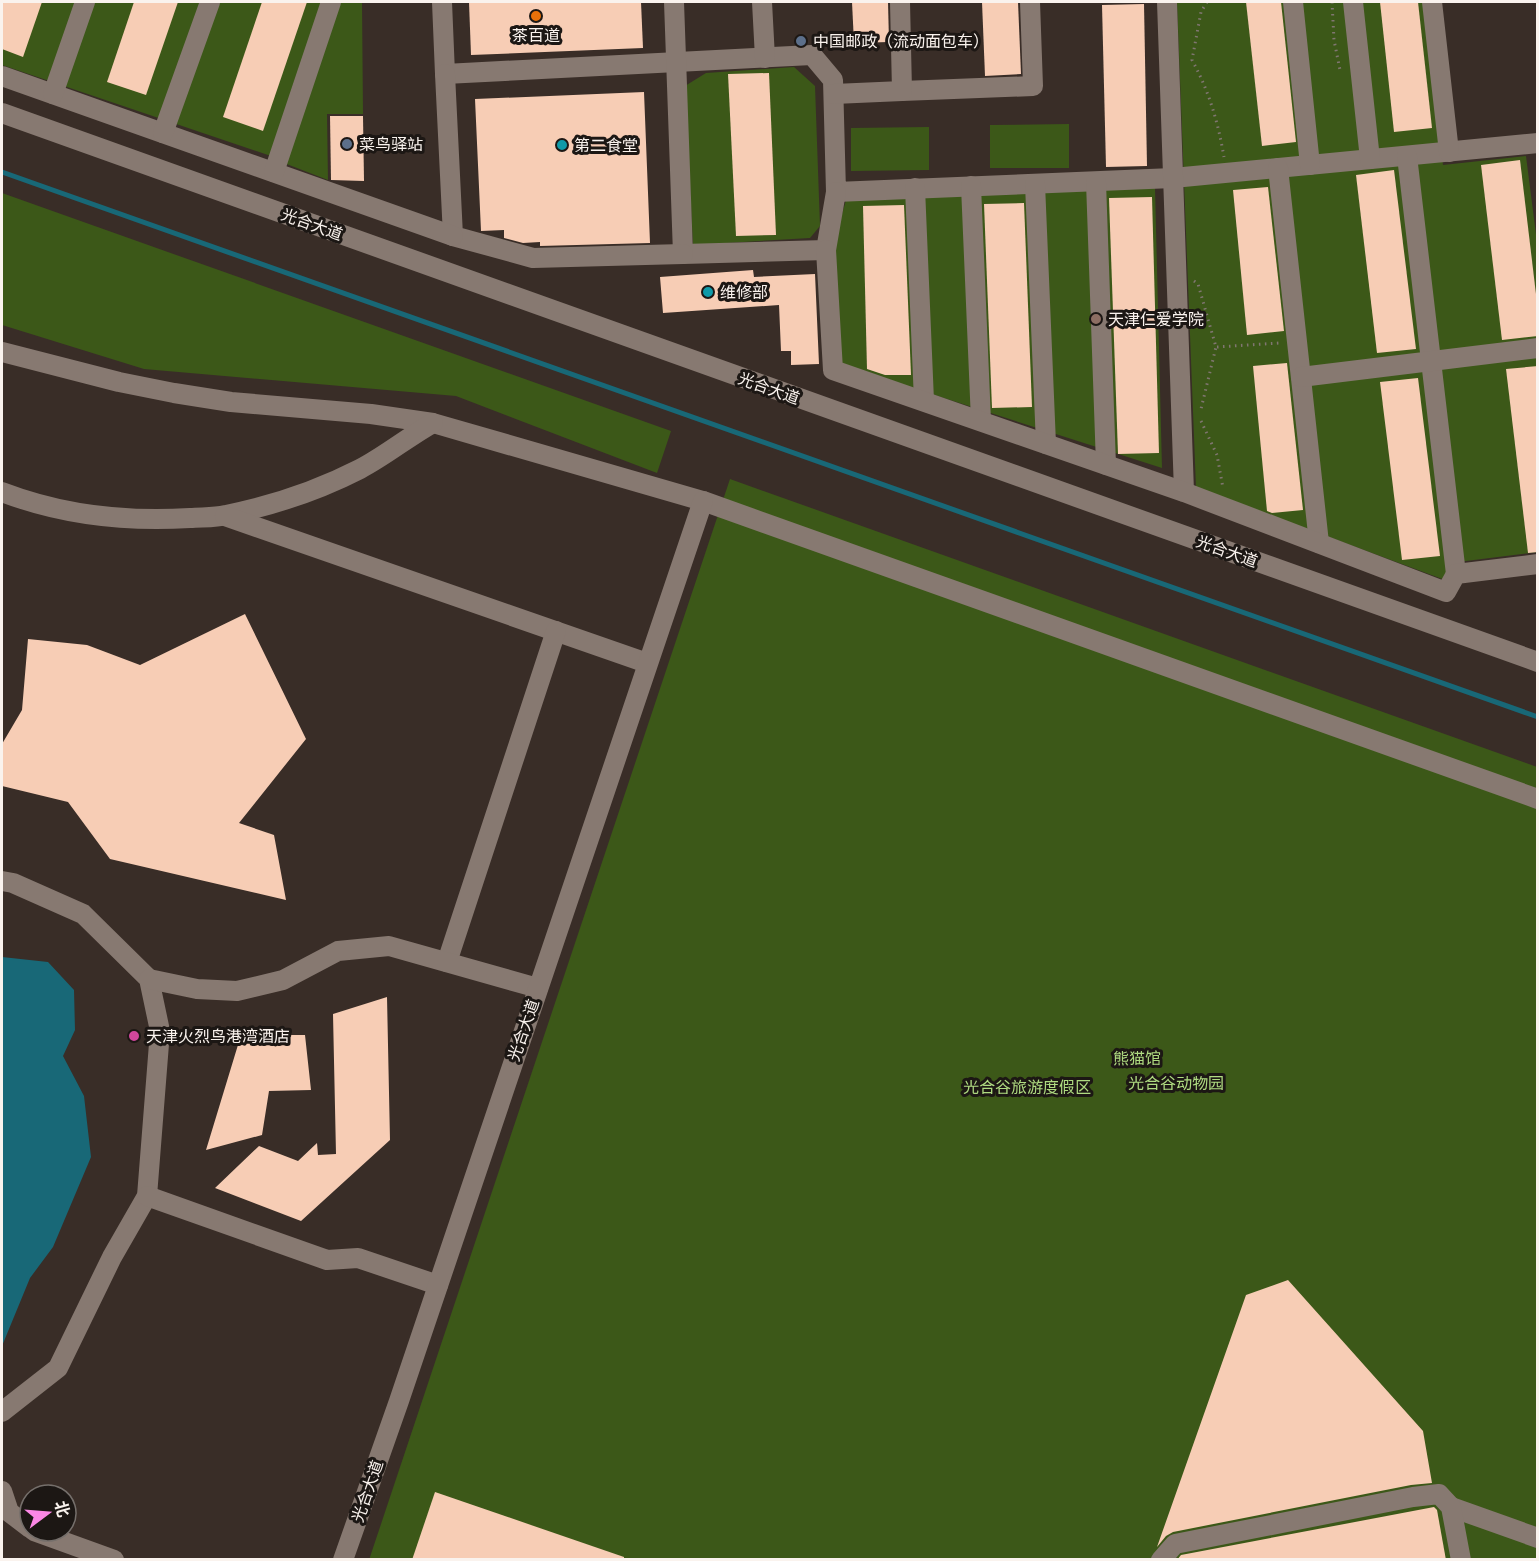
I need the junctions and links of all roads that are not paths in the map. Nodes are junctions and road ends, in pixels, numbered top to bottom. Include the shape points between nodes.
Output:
1 (85, 2) edge
2 (210, 2) edge
3 (331, 2) edge
4 (442, 2) edge
5 (674, 2) edge
6 (762, 2) edge
7 (900, 2) edge
8 (1030, 2) edge
9 (1167, 2) edge
10 (1293, 2) edge
11 (1353, 2) edge
12 (1432, 2) edge
13 (765, 58) junction
14 (676, 63) junction
15 (445, 74) junction
16 (2, 76) edge
17 (902, 91) junction
18 (53, 94) junction
19 (834, 94) junction
20 (2, 113) edge
21 (163, 134) junction
22 (1537, 149) edge
23 (1449, 152) junction
24 (1407, 156) junction
25 (1370, 159) junction
26 (1310, 165) junction
27 (1278, 168) junction
28 (274, 172) junction
29 (1173, 178) junction
30 (1096, 182) junction
31 (1035, 184) junction
32 (971, 186) junction
33 (915, 189) junction
34 (836, 192) junction
35 (453, 236) junction
36 (826, 250) junction
37 (683, 254) junction
38 (1538, 348) edge
39 (2, 352) edge
40 (1431, 362) junction
41 (1301, 377) junction
42 (924, 402) junction
43 (981, 421) junction
44 (433, 423) junction
45 (1046, 444) junction
46 (1106, 465) junction
47 (2, 492) edge
48 (1184, 492) junction
49 (703, 501) junction
50 (225, 516) junction
51 (1319, 543) junction
52 (1538, 564) edge
53 (1456, 574) junction
54 (556, 631) junction
55 (1538, 662) edge
56 (647, 663) junction
57 (1538, 799) edge
58 (2, 880) edge
59 (447, 962) junction
60 (149, 979) junction
61 (538, 988) junction
62 (147, 1196) junction
63 (438, 1285) junction
64 (2, 1412) edge
65 (2, 1491) edge
66 (1451, 1507) junction
67 (18, 1519) edge
68 (1538, 1538) edge
69 (68, 1543) edge
70 (114, 1560) edge
71 (343, 1560) edge
72 (1161, 1560) edge
73 (1461, 1560) edge

1 - 18 street
2 - 21 street
3 - 28 street
4 - 15 street
5 - 14 street
6 - 13 street
7 - 17 street
8 - 17 street via 1033,86
9 - 29 street
10 - 26 street
11 - 25 street
12 - 23 street
13 - 14 street
13 - 19 street via 812,56 833,80
14 - 15 street
14 - 37 street
15 - 35 street
16 - 18 street
17 - 19 street
18 - 21 street
19 - 34 street
20 - 55 street, 光合大道
21 - 28 street
22 - 23 street
23 - 24 street
24 - 25 street
24 - 40 street
25 - 26 street
26 - 27 street
27 - 29 street
27 - 41 street
28 - 35 street
29 - 30 street
29 - 48 street
30 - 31 street
30 - 46 street
31 - 32 street
31 - 45 street
32 - 33 street
32 - 43 street
33 - 34 street
33 - 42 street
34 - 36 street
35 - 37 street via 533,258
36 - 37 street
36 - 42 street via 833,370
38 - 40 street
39 - 44 street via 174,393
40 - 41 street
40 - 53 street
41 - 51 street
42 - 43 street
43 - 45 street
44 - 49 street
44 - 50 street via 361,469 288,498
45 - 46 street
46 - 48 street
47 - 50 street via 99,517
48 - 51 street
49 - 56 street, 光合大道
49 - 57 street
50 - 54 street
51 - 53 street via 1446,592
52 - 53 street
54 - 56 street
54 - 59 street
56 - 61 street, 光合大道
58 - 60 street via 83,914
59 - 60 street via 389,946 338,951 283,981 237,991 196,989
59 - 61 street
60 - 62 street via 160,1031
61 - 63 street, 光合大道
62 - 63 street via 327,1260 358,1258
62 - 64 street via 111,1257 58,1368
63 - 71 street, 光合大道
65 - 67 street via 9,1512
66 - 68 street
66 - 72 street via 1439,1494 1413,1497 1175,1544
66 - 73 street
69 - 70 street

